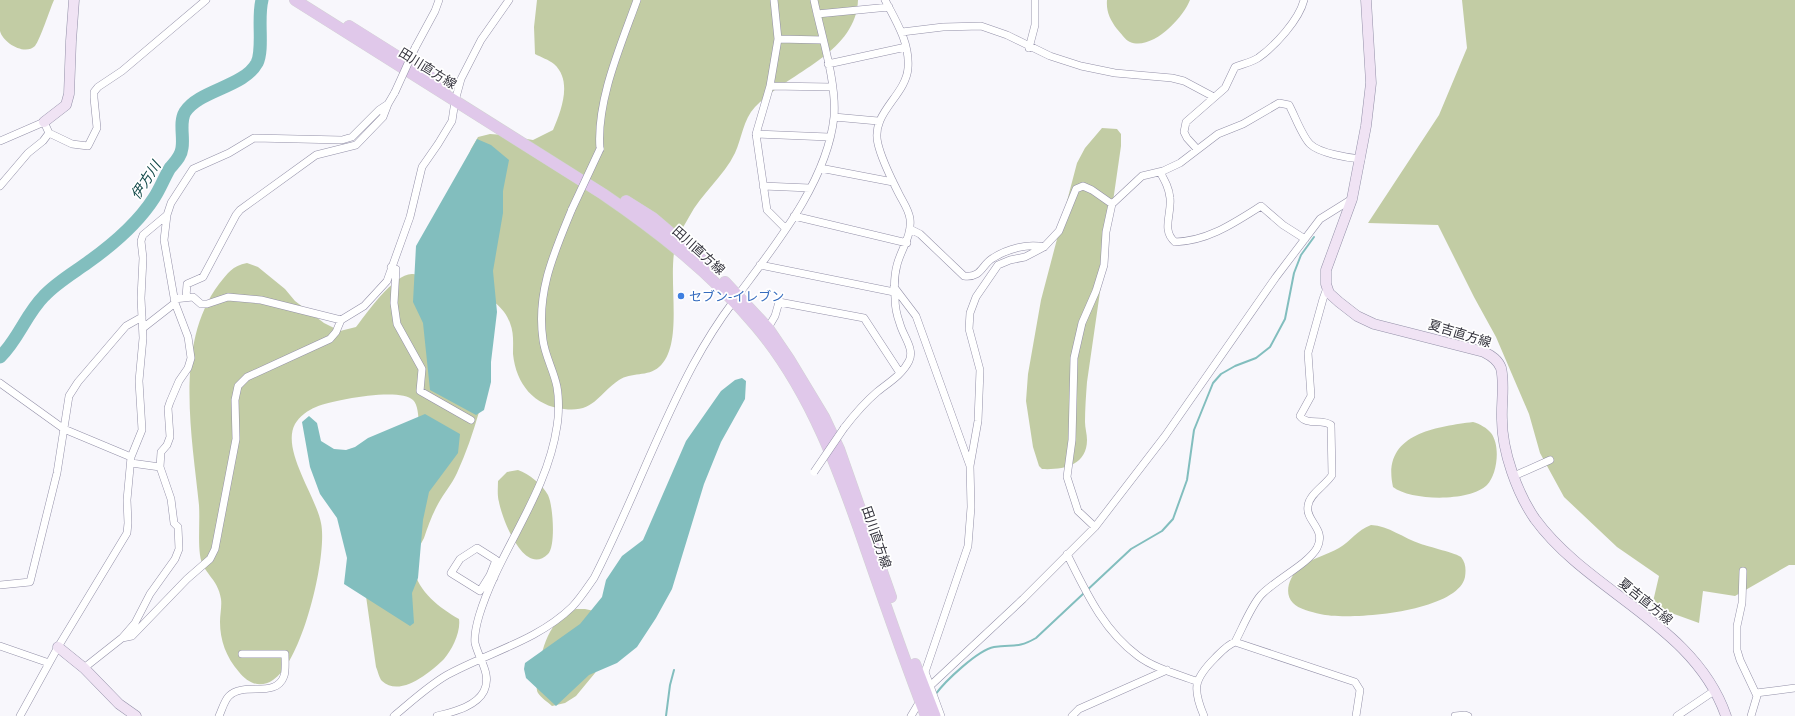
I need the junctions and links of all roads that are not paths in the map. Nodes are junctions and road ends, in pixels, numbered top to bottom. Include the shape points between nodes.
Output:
1 (74, 0) edge
2 (206, 0) edge
3 (295, 0) edge
4 (308, 0) edge
5 (439, 0) edge
6 (509, 0) edge
7 (637, 0) edge
8 (774, 0) edge
9 (814, 0) edge
10 (885, 0) edge
11 (1035, 0) edge
12 (1304, 0) edge
13 (1366, 0) edge
14 (889, 7) junction
15 (817, 14) junction
16 (902, 32) junction
17 (778, 39) junction
18 (822, 40) junction
19 (906, 47) junction
20 (1029, 48) junction
21 (828, 64) junction
22 (770, 86) junction
23 (832, 87) junction
24 (456, 97) junction
25 (1214, 97) junction
26 (388, 104) junction
27 (834, 117) junction
28 (44, 122) junction
29 (878, 122) junction
30 (50, 133) junction
31 (756, 134) junction
32 (829, 137) junction
33 (0, 141) edge
34 (1197, 149) junction
35 (1360, 159) junction
36 (820, 168) junction
37 (1160, 172) junction
38 (893, 182) junction
39 (0, 186) edge
40 (763, 186) junction
41 (810, 188) junction
42 (1352, 200) junction
43 (1112, 204) junction
44 (167, 215) junction
45 (794, 216) junction
46 (785, 228) junction
47 (910, 229) junction
48 (1305, 239) junction
49 (907, 242) junction
50 (1044, 247) junction
51 (760, 265) junction
52 (391, 267) junction
53 (1328, 288) junction
54 (894, 289) junction
55 (186, 297) junction
56 (736, 298) junction
57 (175, 301) junction
58 (142, 317) junction
59 (341, 320) junction
60 (143, 328) junction
61 (768, 328) junction
62 (900, 373) junction
63 (0, 383) edge
64 (471, 420) dead end
65 (64, 429) junction
66 (131, 460) junction
67 (1550, 460) dead end
68 (970, 466) junction
69 (160, 467) junction
70 (814, 472) dead end
71 (1514, 476) junction
72 (1095, 527) junction
73 (1067, 554) junction
74 (1743, 571) dead end
75 (492, 577) junction
76 (0, 585) edge
77 (122, 638) junction
78 (1235, 642) junction
79 (0, 646) edge
80 (58, 647) junction
81 (242, 654) dead end
82 (481, 659) junction
83 (49, 663) junction
84 (84, 668) junction
85 (1166, 670) junction
86 (1196, 681) junction
87 (930, 686) junction
88 (1795, 688) edge
89 (1714, 691) junction
90 (1756, 693) junction
91 (920, 701) junction
92 (20, 716) edge
93 (136, 716) edge
94 (219, 716) edge
95 (394, 716) edge
96 (437, 716) edge
97 (911, 716) edge
98 (926, 716) edge
99 (935, 716) edge
100 (941, 716) edge
101 (1072, 716) edge
102 (1204, 716) edge
103 (1356, 716) edge
104 (1455, 716) edge
105 (1468, 716) edge
106 (1677, 716) edge
107 (1726, 716) edge
108 (1751, 716) edge

1 - 28 main road via 69,94 66,105
2 - 30 street via 122,71 98,87 94,92 96,128 88,146 72,144
3 - 24 main road, 田川直方線
4 - 24 main road, 田川直方線
5 - 26 street, bridge
6 - 24 street via 481,40 461,79
7 - 75 street, bridge via 610,79 599,138 600,149 546,274 542,295 543,341 558,387 557,425 550,457 529,510
8 - 17 street
9 - 15 street
10 - 14 street
11 - 20 street via 1035,25
12 - 25 street via 1299,15 1272,46 1257,58 1235,67 1225,88
13 - 35 main road via 1371,83
14 - 15 street
14 - 16 street
15 - 18 street
16 - 19 street
16 - 20 street via 981,26 1007,35
17 - 18 street
17 - 22 street
18 - 21 street
19 - 21 street
19 - 29 street via 908,68 905,80
20 - 25 street via 1081,66 1114,73 1184,81
21 - 23 street
22 - 23 street
22 - 31 street
23 - 27 street
24 - 52 street via 452,121 422,166 410,217
24 - 56 main road, 田川直方線 via 653,218 695,252
25 - 34 street via 1186,122 1184,132
26 - 44 street via 352,137 342,140 254,138 229,153 193,169 171,203
26 - 55 street via 383,117 356,145 316,155 240,210 204,278 187,284
27 - 29 street
27 - 32 street
28 - 30 street
28 - 33 street
29 - 38 street via 878,144
30 - 39 street via 28,153
31 - 32 street
31 - 40 street
32 - 36 street
34 - 35 street via 1218,134 1279,103 1289,105 1310,144 1317,149
34 - 37 street via 1180,163
35 - 42 main road
36 - 38 street
36 - 41 street
37 - 43 street via 1142,176
37 - 48 street via 1168,188 1170,200 1167,227 1169,237 1175,242 1212,235 1261,206
38 - 47 street via 908,212
40 - 41 street
40 - 46 street via 767,210
41 - 45 street
42 - 48 street via 1320,218
42 - 53 main road via 1326,270
43 - 50 street via 1083,186 1076,189 1059,231
43 - 72 street via 1106,232 1104,265 1082,323 1074,358 1072,440 1068,478 1078,511
44 - 57 street via 164,240
44 - 58 street via 143,235 141,241
45 - 46 street
45 - 49 street
46 - 51 street
47 - 49 street
47 - 50 street via 920,234 964,276 972,277 992,258 1004,252 1033,244
48 - 72 street via 1165,436
49 - 54 street via 898,264
50 - 68 street via 1025,257 998,265 976,296 969,329 980,370 978,421
51 - 54 street
51 - 56 street
52 - 59 street via 387,281 364,306
52 - 64 street via 396,269 394,303 397,324 422,369 420,391
53 - 71 main road, 夏吉直方線 via 1329,293 1339,302 1357,316 1374,324 1484,352 1494,358 1501,368 1503,441
53 - 78 street via 1322,299 1308,353 1311,396 1300,416 1308,421 1327,422 1331,425 1332,475 1307,506 1320,534 1319,542 1309,556 1260,596
54 - 62 street via 900,325 911,353 909,361
54 - 68 street via 916,316
55 - 57 street
55 - 59 street via 193,297 201,304 228,297 261,300
56 - 61 main road, 田川直方線
56 - 82 street via 693,366 594,578 573,606 554,622 526,639
56 - 91 main road, 田川直方線 via 786,369 809,407 833,458
57 - 60 street
57 - 69 street via 188,337 191,358 168,408 170,437 161,452
58 - 60 street
58 - 65 street via 126,326 78,382 70,396
59 - 77 street via 330,339 247,376 238,386 234,400 236,439 213,554 132,636
60 - 66 street via 139,381 142,430
61 - 62 street via 779,302 864,318
61 - 99 main road, 田川直方線 via 824,417 839,449
62 - 70 street, bridge via 854,414
63 - 65 street
65 - 66 street
65 - 76 street via 58,473 30,582
66 - 69 street
66 - 80 street via 127,533
67 - 71 street
68 - 87 street via 971,507 968,546 925,672
69 - 77 street via 171,500 174,523 178,527 179,549 135,623
71 - 89 main road, 夏吉直方線 via 1534,518 1550,536 1662,630 1696,662
72 - 73 street
73 - 85 street via 1098,615 1138,656
73 - 87 street
74 - 90 street via 1737,650
75 - 75 street via 496,560 477,548 460,558 452,573 480,591
75 - 82 street via 477,622 475,641
77 - 84 street
78 - 86 street via 1208,665
78 - 103 street via 1355,682 1360,690
79 - 83 street
80 - 83 street
80 - 84 main road
81 - 94 street via 285,654 284,676 279,685 271,688 247,688 235,692 228,697
82 - 95 street via 432,684
82 - 96 street via 488,677 480,698 456,711
83 - 92 street
84 - 93 main road via 119,704
85 - 86 street
85 - 101 street via 1079,709
86 - 102 street via 1199,704
87 - 100 street
88 - 90 street
89 - 106 street
89 - 107 main road, 夏吉直方線
90 - 108 street
91 - 97 street
91 - 98 main road, 田川直方線
104 - 105 street

